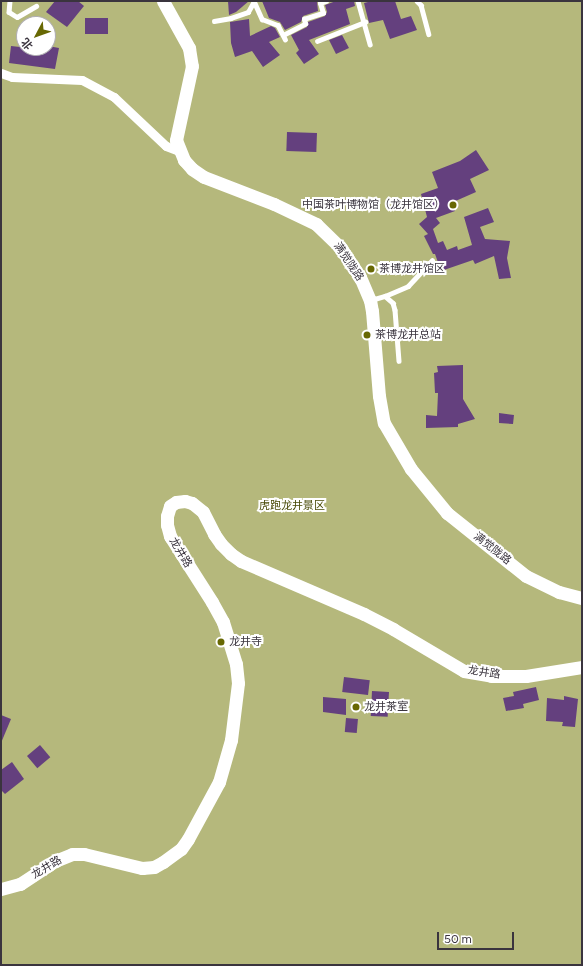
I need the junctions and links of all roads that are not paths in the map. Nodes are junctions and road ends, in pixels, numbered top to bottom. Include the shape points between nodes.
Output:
1 (10, 1) edge
2 (163, 1) edge
3 (254, 1) edge
4 (326, 1) edge
5 (358, 1) edge
6 (417, 1) edge
7 (36, 6) dead end
8 (214, 21) dead end
9 (365, 22) junction
10 (429, 34) dead end
11 (317, 42) dead end
12 (370, 44) dead end
13 (1, 73) edge
14 (179, 151) junction
15 (432, 260) dead end
16 (385, 296) junction
17 (370, 300) junction
18 (399, 361) dead end
19 (582, 598) edge
20 (582, 667) edge
21 (1, 889) edge

1 - 7 lane via 9,12 17,16
2 - 14 street via 189,48 192,66 176,140
3 - 4 lane via 262,18 278,24 284,37 305,24 304,19 323,13 320,3
3 - 8 lane via 248,12
5 - 9 lane
6 - 10 lane via 421,5
9 - 11 lane
9 - 12 lane
13 - 14 street via 12,77 82,80 114,97 166,146
14 - 17 street, 满觉陇路 via 192,169 204,177 274,204 316,224 340,248 360,277
15 - 16 lane via 408,286
16 - 17 lane
16 - 18 lane via 389,298 395,310
17 - 19 street, 满觉陇路 via 384,423 411,469 447,513 526,576 559,592
20 - 21 street, 龙井路 via 526,676 491,676 464,671 370,617 241,561 221,544 203,512 192,503 176,502 170,506 167,516 170,536 223,622 236,664 238,683 231,740 214,793 180,849 154,867 142,868 84,854 72,854 55,861 20,884

